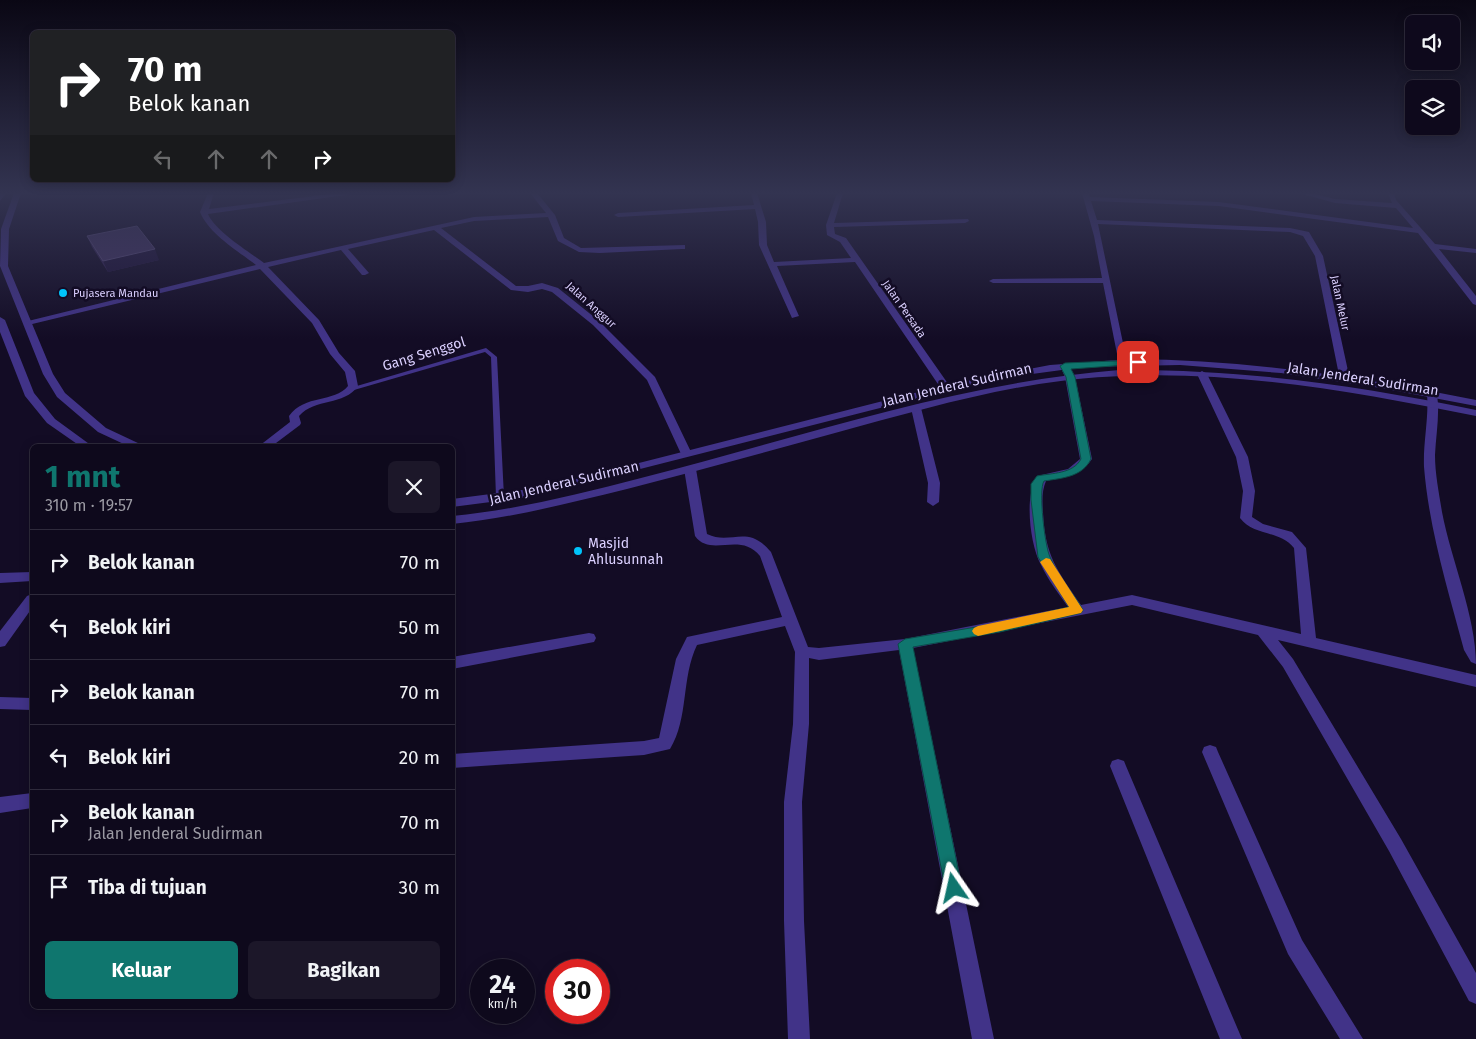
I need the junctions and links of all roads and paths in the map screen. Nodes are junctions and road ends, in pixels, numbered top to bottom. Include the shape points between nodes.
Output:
1 (3, 241) edge
2 (231, 241) edge
3 (371, 241) edge
4 (453, 241) edge
5 (565, 241) edge
6 (763, 241) edge
7 (844, 241) edge
8 (1099, 241) edge
9 (1310, 241) edge
10 (1429, 241) edge
11 (1433, 246) junction
12 (682, 247) dead end
13 (342, 248) junction
14 (1476, 252) edge
15 (857, 260) junction
16 (773, 264) junction
17 (262, 266) junction
18 (2, 267) edge
19 (365, 273) dead end
20 (993, 280) dead end
21 (1106, 280) junction
22 (1473, 295) edge
23 (1476, 302) edge
24 (795, 316) dead end
25 (0, 320) edge
26 (27, 324) junction
27 (1122, 362) junction
28 (1068, 371) junction
29 (1202, 374) junction
30 (1346, 380) junction
31 (946, 388) junction
32 (352, 389) junction
33 (1433, 399) junction
34 (1476, 403) edge
35 (916, 408) junction
36 (1476, 413) edge
37 (84, 444) edge
38 (132, 444) edge
39 (268, 444) edge
40 (686, 454) junction
41 (690, 469) junction
42 (500, 497) junction
43 (933, 502) dead end
44 (455, 503) edge
45 (455, 520) edge
46 (30, 577) edge
47 (0, 578) edge
48 (30, 602) edge
49 (1077, 610) junction
50 (792, 620) junction
51 (1260, 629) junction
52 (590, 638) dead end
53 (1309, 640) junction
54 (0, 642) edge
55 (905, 644) junction
56 (802, 652) junction
57 (1476, 658) edge
58 (455, 662) edge
59 (1476, 681) edge
60 (0, 702) edge
61 (30, 704) edge
62 (1210, 752) dead end
63 (455, 761) edge
64 (1118, 766) dead end
65 (30, 801) edge
66 (0, 805) edge
67 (1476, 994) edge
68 (799, 1039) edge
69 (983, 1039) edge
70 (1231, 1039) edge
71 (1352, 1039) edge

1 - 18 street
2 - 17 street
3 - 13 street
4 - 40 street, Jalan Anggur via 514,288 542,286 555,290 596,323 651,378
5 - 12 street via 579,250 600,251
6 - 16 street
7 - 15 street, Jalan Persada
8 - 21 street
9 - 30 street, Jalan Melur via 1318,256
10 - 11 street
11 - 14 street
11 - 22 street
13 - 17 street
13 - 19 street
15 - 16 street
15 - 31 street, Jalan Persada
16 - 24 street
17 - 26 street
17 - 32 street via 316,322 334,354 350,371
18 - 26 street
20 - 21 street
21 - 27 street
22 - 23 street
25 - 37 street via 29,394 51,421
26 - 38 street via 48,374 61,395 102,430
27 - 28 street, Jalan Jenderal Sudirman
27 - 30 street, Jalan Jenderal Sudirman via 1188,362
28 - 29 street, Jalan Jenderal Sudirman
28 - 31 street, Jalan Jenderal Sudirman via 1004,375
28 - 35 street, Jalan Jenderal Sudirman
28 - 49 street via 1086,459 1082,467 1070,473 1041,478 1037,484 1036,500 1044,557
29 - 33 street, Jalan Jenderal Sudirman
29 - 53 street via 1242,457 1249,492 1246,518 1253,524 1288,534 1300,548
30 - 33 street, Jalan Jenderal Sudirman
31 - 40 street, Jalan Jenderal Sudirman
32 - 39 street via 300,408 294,416 296,423
32 - 42 lane, Gang Senggol via 486,350 494,357
33 - 34 street, Jalan Jenderal Sudirman
33 - 36 street, Jalan Jenderal Sudirman
33 - 57 street via 1429,464 1437,521 1471,650
35 - 41 street, Jalan Jenderal Sudirman
35 - 43 street via 934,483
40 - 42 street, Jalan Jenderal Sudirman via 530,493
41 - 45 street, Jalan Jenderal Sudirman via 531,508
41 - 50 street via 701,536 715,540 747,540 761,547
42 - 44 street, Jalan Jenderal Sudirman
46 - 47 street
48 - 54 street
49 - 51 street via 1132,600
49 - 55 street
50 - 56 street
50 - 63 street via 692,641 683,658 670,736 664,744
51 - 53 street
51 - 67 street via 1288,663 1395,845
52 - 58 street
53 - 59 street
55 - 56 street via 819,654
55 - 69 street
56 - 68 street via 801,724 793,802
60 - 61 street
62 - 71 street via 1295,947
64 - 70 street
65 - 66 street

